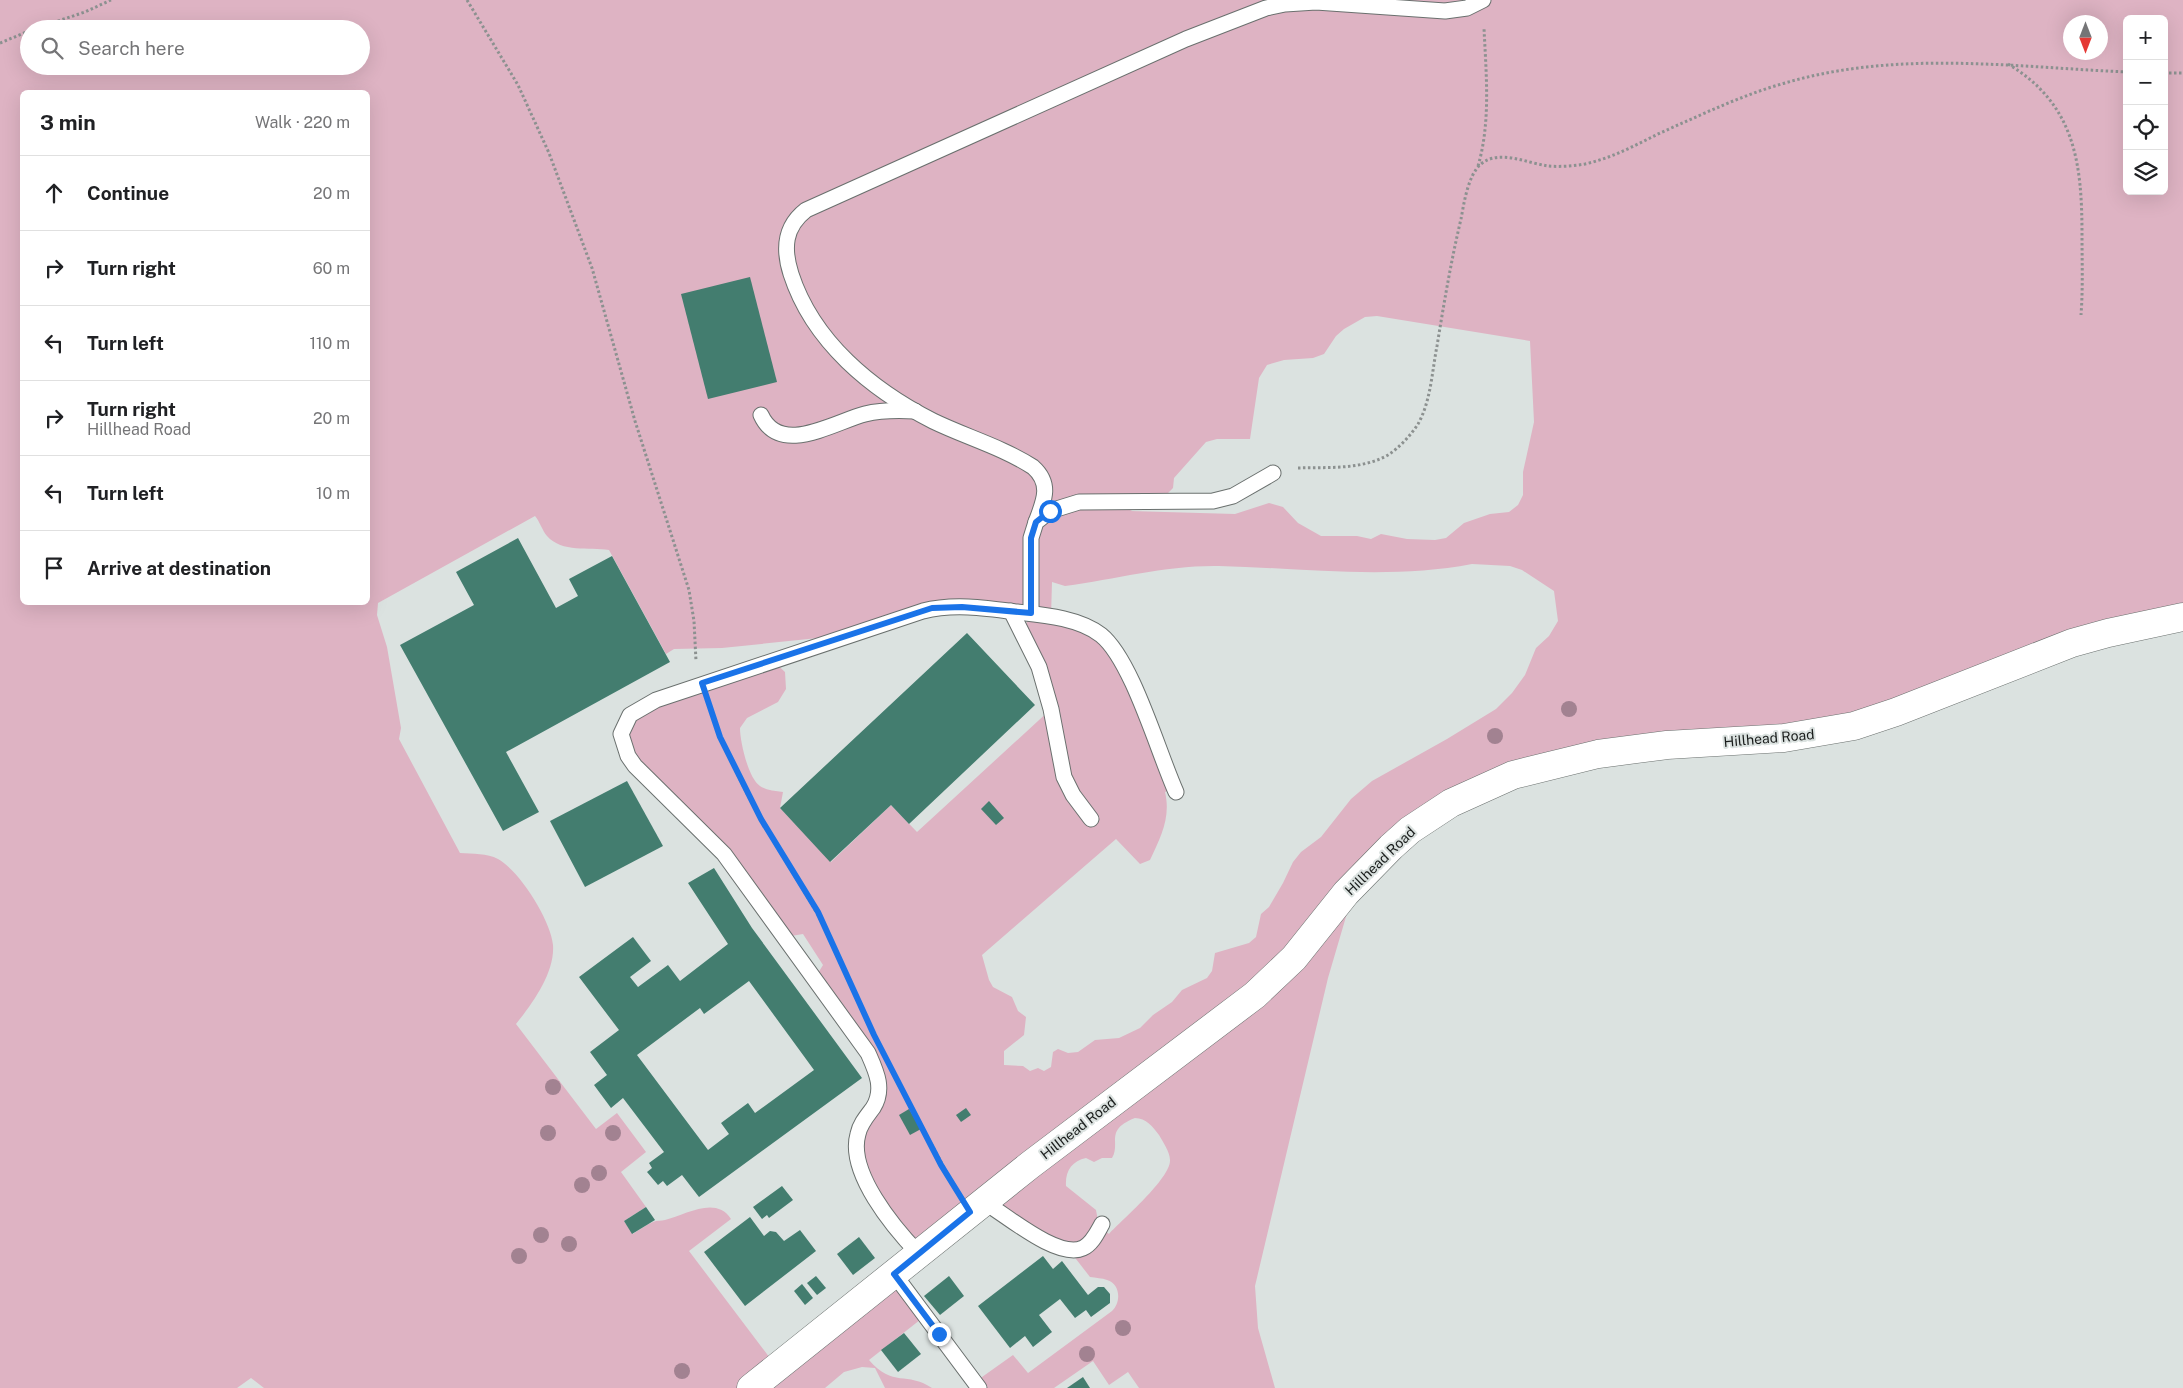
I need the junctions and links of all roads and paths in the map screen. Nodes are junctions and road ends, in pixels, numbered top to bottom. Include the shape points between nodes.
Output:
1 (111, 0) edge
2 (467, 0) edge
3 (1483, 0) edge
4 (61, 20) edge
5 (1485, 20) dead end
6 (20, 34) edge
7 (0, 43) edge
8 (2007, 64) junction
9 (2123, 72) edge
10 (2168, 72) edge
11 (2183, 73) edge
12 (1478, 166) junction
13 (2081, 315) dead end
14 (916, 411) junction
15 (761, 415) dead end
16 (1273, 473) joint
17 (1036, 522) junction
18 (1011, 611) junction
19 (1031, 613) junction
20 (2183, 617) edge
21 (702, 683) junction
22 (1176, 792) dead end
23 (1091, 819) dead end
24 (850, 984) dead end
25 (904, 1092) dead end
26 (977, 1207) junction
27 (1102, 1224) dead end
28 (919, 1254) junction
29 (894, 1274) junction
30 (751, 1388) edge
31 (979, 1388) edge

1 - 4 path
2 - 21 path via 518,85 549,153 592,268 635,421 689,590 695,651
3 - 14 lane via 1467,8 1445,11 1316,2 1266,8 1186,39 806,210 796,218 786,237 792,276 804,305 839,354 884,392
5 - 12 path via 1486,128
6 - 7 path
8 - 9 path
8 - 12 path via 1913,62 1844,69 1755,93 1598,160 1552,166 1494,158
8 - 13 path via 2028,76 2050,98 2073,140 2082,222
10 - 11 path
12 - 16 path via 1462,211 1430,389 1418,423 1390,453 1372,462 1291,468
14 - 15 lane via 877,412 820,431 792,435 774,432
14 - 17 lane via 1021,459 1041,474 1046,484 1046,495
16 - 17 lane via 1233,496 1213,501 1079,502 1058,507
17 - 19 lane via 1031,538
18 - 19 lane
18 - 21 lane via 932,608
18 - 23 lane via 1040,667 1064,777
19 - 22 lane via 1085,626 1111,644 1130,678
20 - 26 street, Hillhead Road via 2072,643 1854,726 1784,738 1667,745 1598,754 1536,768 1478,790 1432,815 1391,848 1346,893 1294,958 1255,995
21 - 24 path via 720,737 761,819 818,912
21 - 28 lane via 656,700 630,715 621,734 623,745 635,766 724,854 868,1053 876,1072 879,1092 858,1134 859,1166 871,1191
25 - 26 path via 941,1165
26 - 27 lane via 1063,1249 1084,1248
26 - 28 street, Hillhead Road
28 - 29 street, Hillhead Road
29 - 30 street, Hillhead Road
29 - 31 lane

